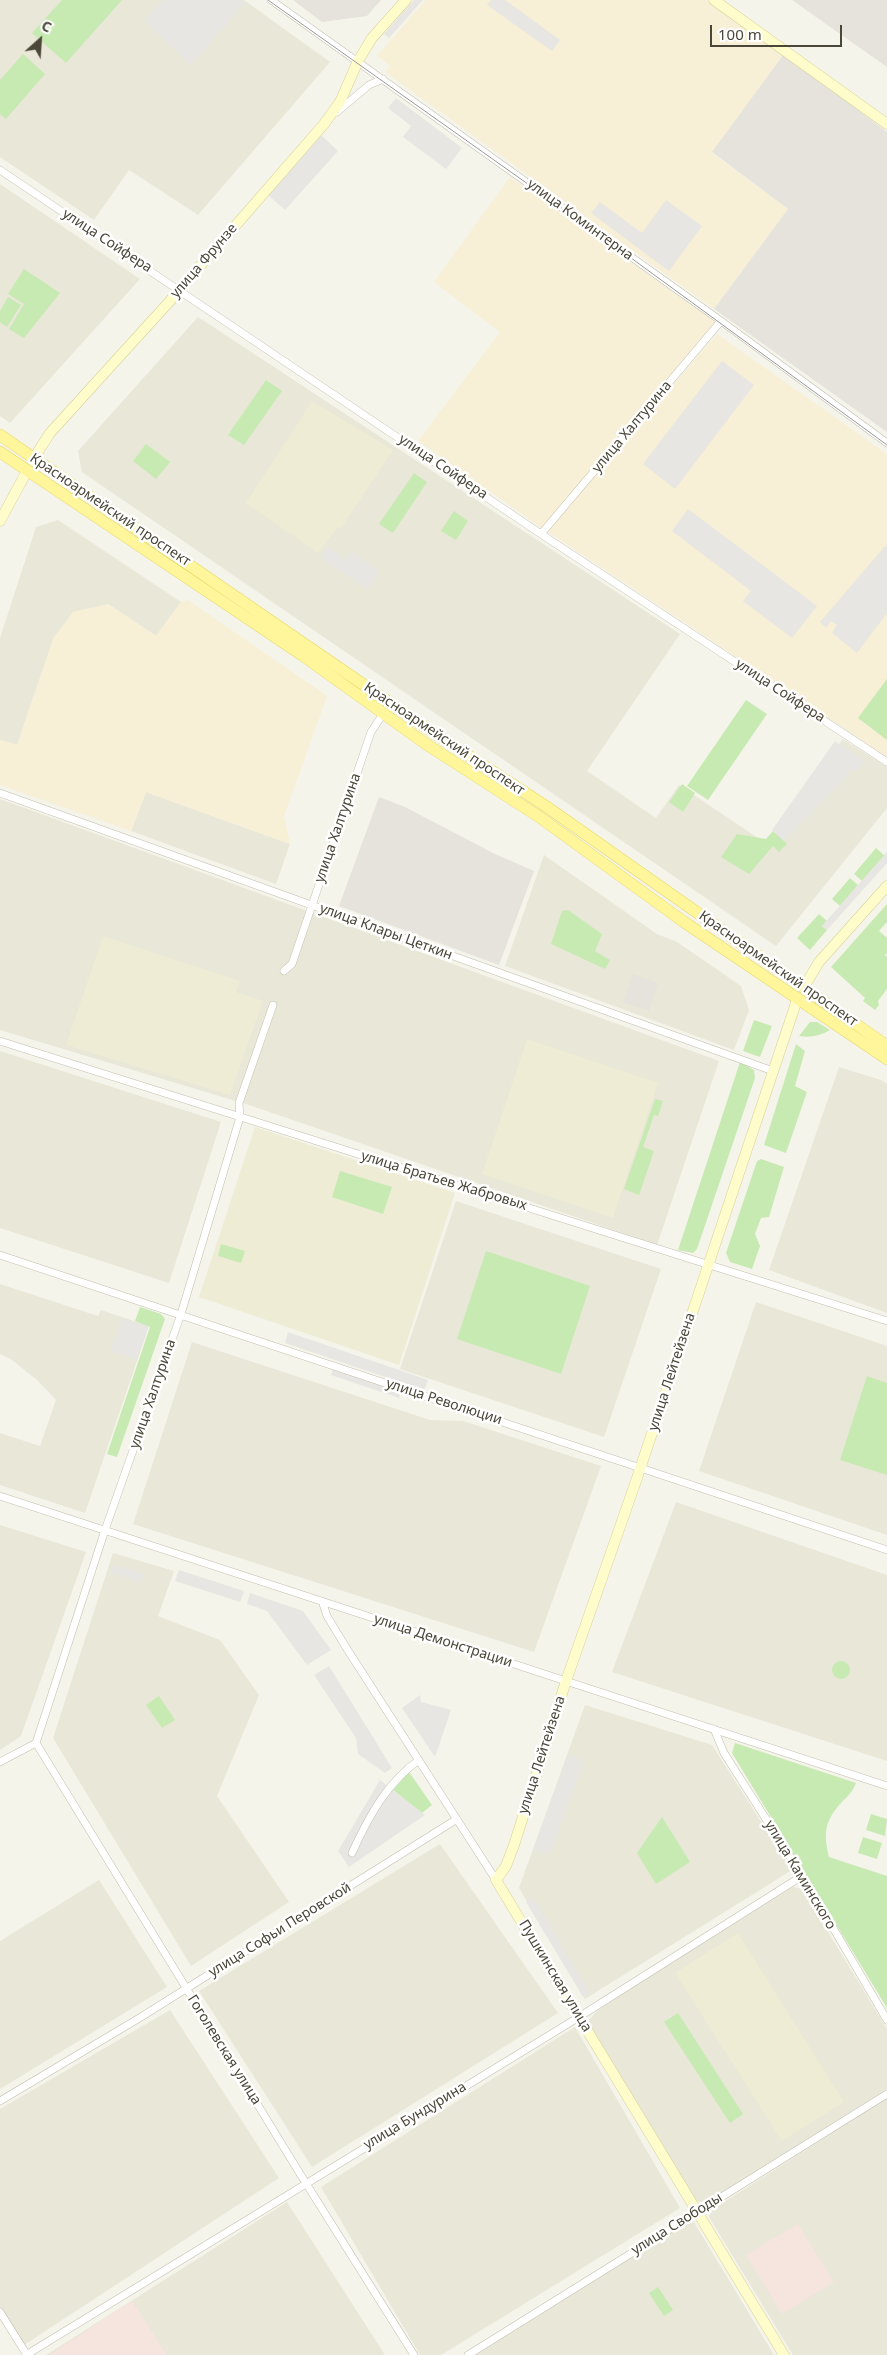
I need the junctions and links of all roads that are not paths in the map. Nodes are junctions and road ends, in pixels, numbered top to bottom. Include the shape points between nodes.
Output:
1 (271, 0) edge
2 (406, 0) edge
3 (714, 0) edge
4 (358, 61) junction
5 (383, 79) junction
6 (324, 124) junction
7 (887, 124) edge
8 (0, 170) edge
9 (180, 289) junction
10 (721, 321) junction
11 (0, 435) edge
12 (887, 443) edge
13 (0, 452) edge
14 (34, 458) junction
15 (27, 471) junction
16 (0, 521) edge
17 (541, 534) junction
18 (383, 714) junction
19 (887, 762) edge
20 (0, 793) edge
21 (887, 886) edge
22 (312, 905) junction
23 (284, 971) dead end
24 (804, 987) junction
25 (797, 1000) junction
26 (273, 1005) dead end
27 (0, 1041) edge
28 (887, 1046) edge
29 (887, 1060) edge
30 (772, 1071) junction
31 (240, 1117) junction
32 (0, 1255) edge
33 (708, 1264) junction
34 (181, 1314) junction
35 (887, 1321) edge
36 (640, 1468) junction
37 (0, 1496) edge
38 (105, 1530) junction
39 (887, 1550) edge
40 (322, 1601) junction
41 (566, 1681) junction
42 (714, 1729) junction
43 (36, 1743) junction
44 (419, 1760) junction
45 (0, 1762) edge
46 (887, 1786) edge
47 (457, 1819) junction
48 (352, 1853) dead end
49 (802, 1876) junction
50 (496, 1880) junction
51 (186, 1988) junction
52 (579, 2016) junction
53 (887, 2020) edge
54 (887, 2094) edge
55 (0, 2101) edge
56 (306, 2183) junction
57 (697, 2212) junction
58 (0, 2312) edge
59 (26, 2355) edge
60 (414, 2355) edge
61 (468, 2355) edge
62 (784, 2355) edge

1 - 4 street, улица Коминтерна
2 - 4 street, улица Фрунзе via 372,38
3 - 7 street
4 - 5 street, улица Коминтерна
4 - 6 street, улица Фрунзе via 340,102
5 - 6 street via 353,97
5 - 10 street, улица Коминтерна
6 - 9 street, улица Фрунзе
8 - 9 street, улица Сойфера
9 - 14 street, улица Фрунзе via 50,434
9 - 17 street, улица Сойфера
10 - 12 street, улица Коминтерна
10 - 17 street, улица Халтурина
11 - 14 main road, Красноармейский проспект
13 - 15 main road, Красноармейский проспект
14 - 15 main road, улица Фрунзе
14 - 24 main road, Красноармейский проспект via 434,734 547,807
15 - 16 street, улица Фрунзе
15 - 18 main road, Красноармейский проспект via 302,655
17 - 19 street, улица Сойфера
18 - 22 street, улица Халтурина via 371,732
18 - 25 main road, Красноармейский проспект via 538,816
20 - 22 street, улица Клары Цеткин
21 - 24 street, улица Лейтейзена via 819,962
22 - 23 street, улица Халтурина via 292,964
22 - 30 street, улица Клары Цеткин
24 - 25 main road, улица Лейтейзена
24 - 28 main road, Красноармейский проспект
25 - 29 main road, Красноармейский проспект
25 - 30 street, улица Лейтейзена
26 - 31 street, улица Халтурина via 239,1104
27 - 31 street, улица Братьев Жабровых
30 - 33 street, улица Лейтейзена
31 - 33 street, улица Братьев Жабровых
31 - 34 street, улица Халтурина
32 - 34 street, улица Революции
33 - 35 street, улица Братьев Жабровых
33 - 36 street, улица Лейтейзена
34 - 36 street, улица Революции
34 - 38 street, улица Халтурина
36 - 39 street, улица Революции
36 - 41 street, улица Лейтейзена
37 - 38 street, улица Демонстрации
38 - 40 street, улица Демонстрации
38 - 43 street, улица Халтурина
40 - 41 street, улица Демонстрации
40 - 44 street, Пушкинская улица via 347,1649
41 - 42 street, улица Демонстрации
41 - 50 street, улица Лейтейзена via 514,1845
42 - 46 street, улица Демонстрации
42 - 49 street, улица Каминского via 724,1753
43 - 45 street
43 - 51 street, Гоголевская улица
44 - 47 street, Пушкинская улица
44 - 48 street via 409,1766 386,1792
47 - 50 street, Пушкинская улица
47 - 51 street, улица Софьи Перовской
49 - 52 street, улица Бундурина
49 - 53 street, улица Каминского
50 - 52 street, Пушкинская улица
51 - 55 street, улица Софьи Перовской
51 - 56 street, Гоголевская улица
52 - 56 street, улица Бундурина
52 - 57 street, Пушкинская улица
54 - 57 street, улица Свободы
56 - 59 street, улица Бундурина
56 - 60 street, Гоголевская улица
57 - 61 street, улица Свободы
57 - 62 street, Пушкинская улица
58 - 59 street

